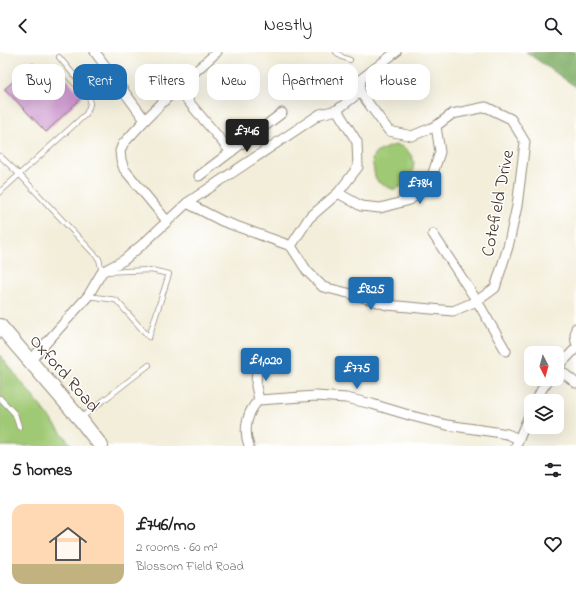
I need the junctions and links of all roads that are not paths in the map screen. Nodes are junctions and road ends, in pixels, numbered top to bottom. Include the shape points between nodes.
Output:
1 (95, 52) edge
2 (336, 52) edge
3 (396, 52) edge
4 (214, 53) edge
5 (59, 57) dead end
6 (350, 60) dead end
7 (199, 67) edge
8 (360, 92) junction
9 (165, 100) edge
10 (187, 100) edge
11 (337, 110) junction
12 (282, 113) dead end
13 (145, 120) junction
14 (436, 126) junction
15 (231, 152) junction
16 (0, 156) edge
17 (19, 174) junction
18 (198, 176) dead end
19 (0, 192) edge
20 (338, 193) junction
21 (187, 203) junction
22 (168, 221) junction
23 (432, 234) dead end
24 (290, 246) junction
25 (102, 272) junction
26 (88, 296) junction
27 (477, 301) junction
28 (0, 326) edge
29 (576, 328) edge
30 (576, 342) edge
31 (576, 348) edge
32 (506, 351) dead end
33 (30, 361) junction
34 (564, 361) edge
35 (149, 365) dead end
36 (257, 365) dead end
37 (564, 374) edge
38 (576, 383) edge
39 (0, 398) edge
40 (260, 400) junction
41 (80, 419) junction
42 (19, 428) dead end
43 (524, 428) edge
44 (518, 442) edge
45 (101, 446) edge
46 (249, 446) edge

1 - 13 street
2 - 6 lane
3 - 8 street via 361,79
4 - 7 street
5 - 17 lane via 88,92 90,105 86,114
8 - 11 street
8 - 14 street, Cotefield Drive via 389,131 412,136
9 - 13 street
10 - 15 street
11 - 20 street via 357,142 358,167
11 - 21 street via 320,114
12 - 15 street
13 - 22 street via 123,144 120,151 121,160 129,176
14 - 20 street via 440,152 430,182 410,200 380,208 361,206
14 - 27 street, Cotefield Drive via 452,114 486,107 512,118 525,142 517,206 508,247 495,288
15 - 18 street
16 - 17 lane
17 - 19 lane
17 - 25 lane via 99,259
20 - 24 street via 309,218
21 - 22 street
21 - 24 street via 222,221
22 - 25 street via 124,260
23 - 27 street
24 - 27 street, Cotefield Drive via 307,271 323,287 387,305 453,311
25 - 26 street
25 - 26 lane via 151,270 169,274 149,337 116,300
26 - 33 street
27 - 32 street
28 - 33 main road, Oxford Road
29 - 30 street
31 - 34 street
33 - 41 main road, Oxford Road
35 - 41 lane
36 - 40 street via 256,386
37 - 38 street
39 - 42 lane via 15,414
40 - 44 street via 316,396 346,398 447,425 507,434
40 - 46 street via 253,406 247,418 246,433
41 - 45 main road, Oxford Road
43 - 44 street

